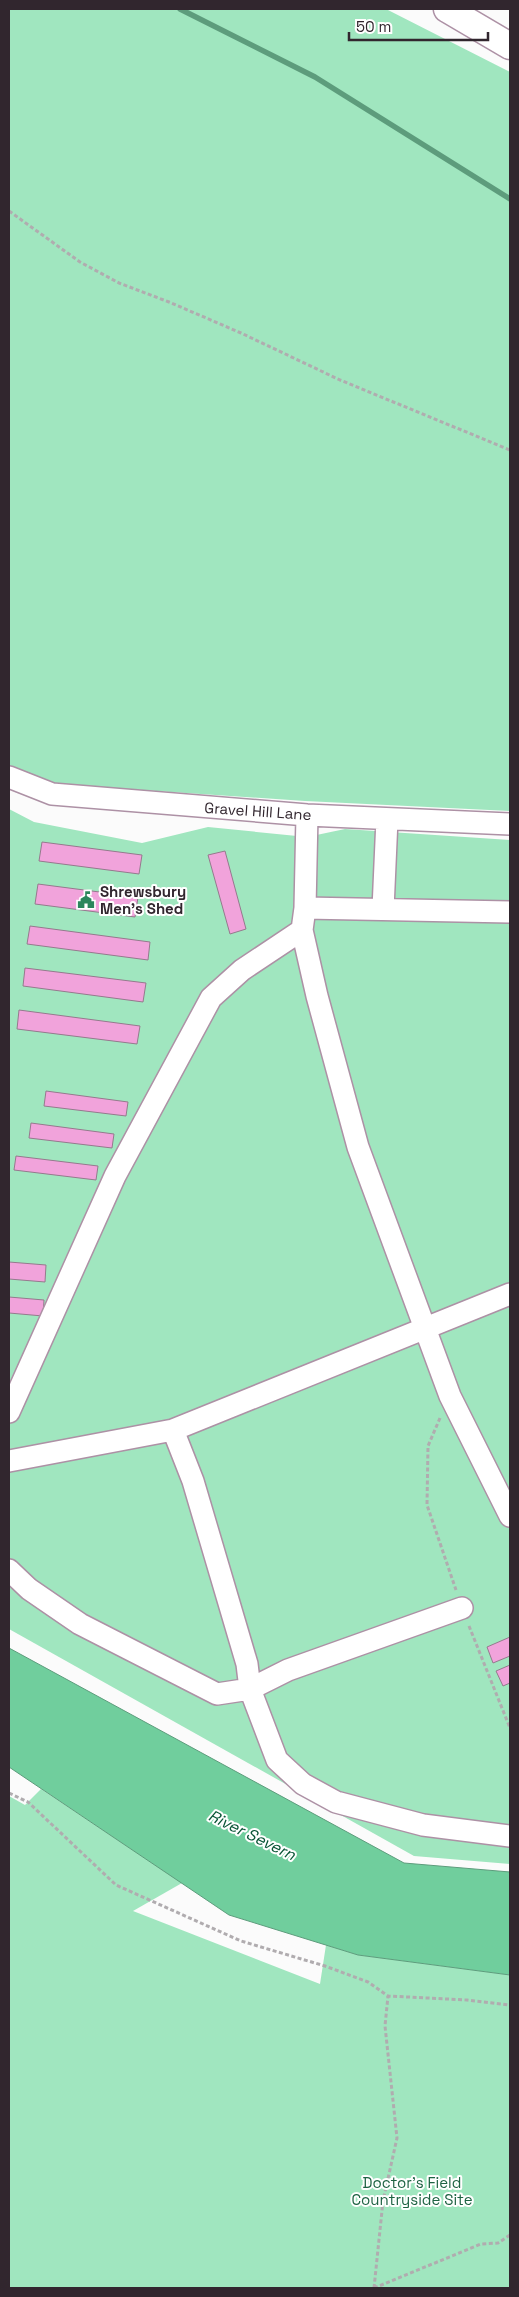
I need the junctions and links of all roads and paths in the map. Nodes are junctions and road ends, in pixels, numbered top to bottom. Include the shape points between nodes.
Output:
1 (447, 9) edge
2 (510, 46) edge
3 (9, 211) edge
4 (510, 450) edge
5 (9, 777) edge
6 (308, 815) junction
7 (387, 819) junction
8 (510, 824) edge
9 (305, 908) junction
10 (383, 909) junction
11 (510, 912) edge
12 (302, 930) junction
13 (510, 1294) edge
14 (424, 1328) junction
15 (450, 1396) junction
16 (9, 1412) edge
17 (173, 1430) junction
18 (9, 1461) edge
19 (510, 1516) edge
20 (9, 1570) edge
21 (462, 1608) junction
22 (250, 1690) junction
23 (510, 1728) edge
24 (9, 1793) edge
25 (510, 1836) edge
26 (388, 1996) junction
27 (510, 2005) edge
28 (510, 2235) edge
29 (374, 2288) edge

1 - 2 main road
3 - 4 path via 80,262 120,283 232,329 340,380
5 - 6 street, Gravel Hill Lane via 52,794
6 - 7 street, Gravel Hill Lane
6 - 9 street
7 - 8 street, Gravel Hill Lane
7 - 10 street
9 - 10 street
9 - 12 street
10 - 11 street
12 - 14 street via 358,1147
12 - 16 street via 242,970 211,998 115,1176
13 - 14 street
14 - 15 street
14 - 17 street
15 - 19 street
15 - 21 path via 428,1446 427,1505
17 - 18 street
17 - 22 street via 193,1481 247,1664
20 - 22 street via 80,1624 217,1694
21 - 22 street via 288,1670
21 - 23 path
22 - 25 street via 277,1760 303,1784 336,1802 423,1825
24 - 26 path via 28,1802 116,1885 240,1942 325,1966 368,1982
26 - 27 path
26 - 29 path via 385,2026 397,2138 383,2201
28 - 29 path via 498,2244 481,2244

